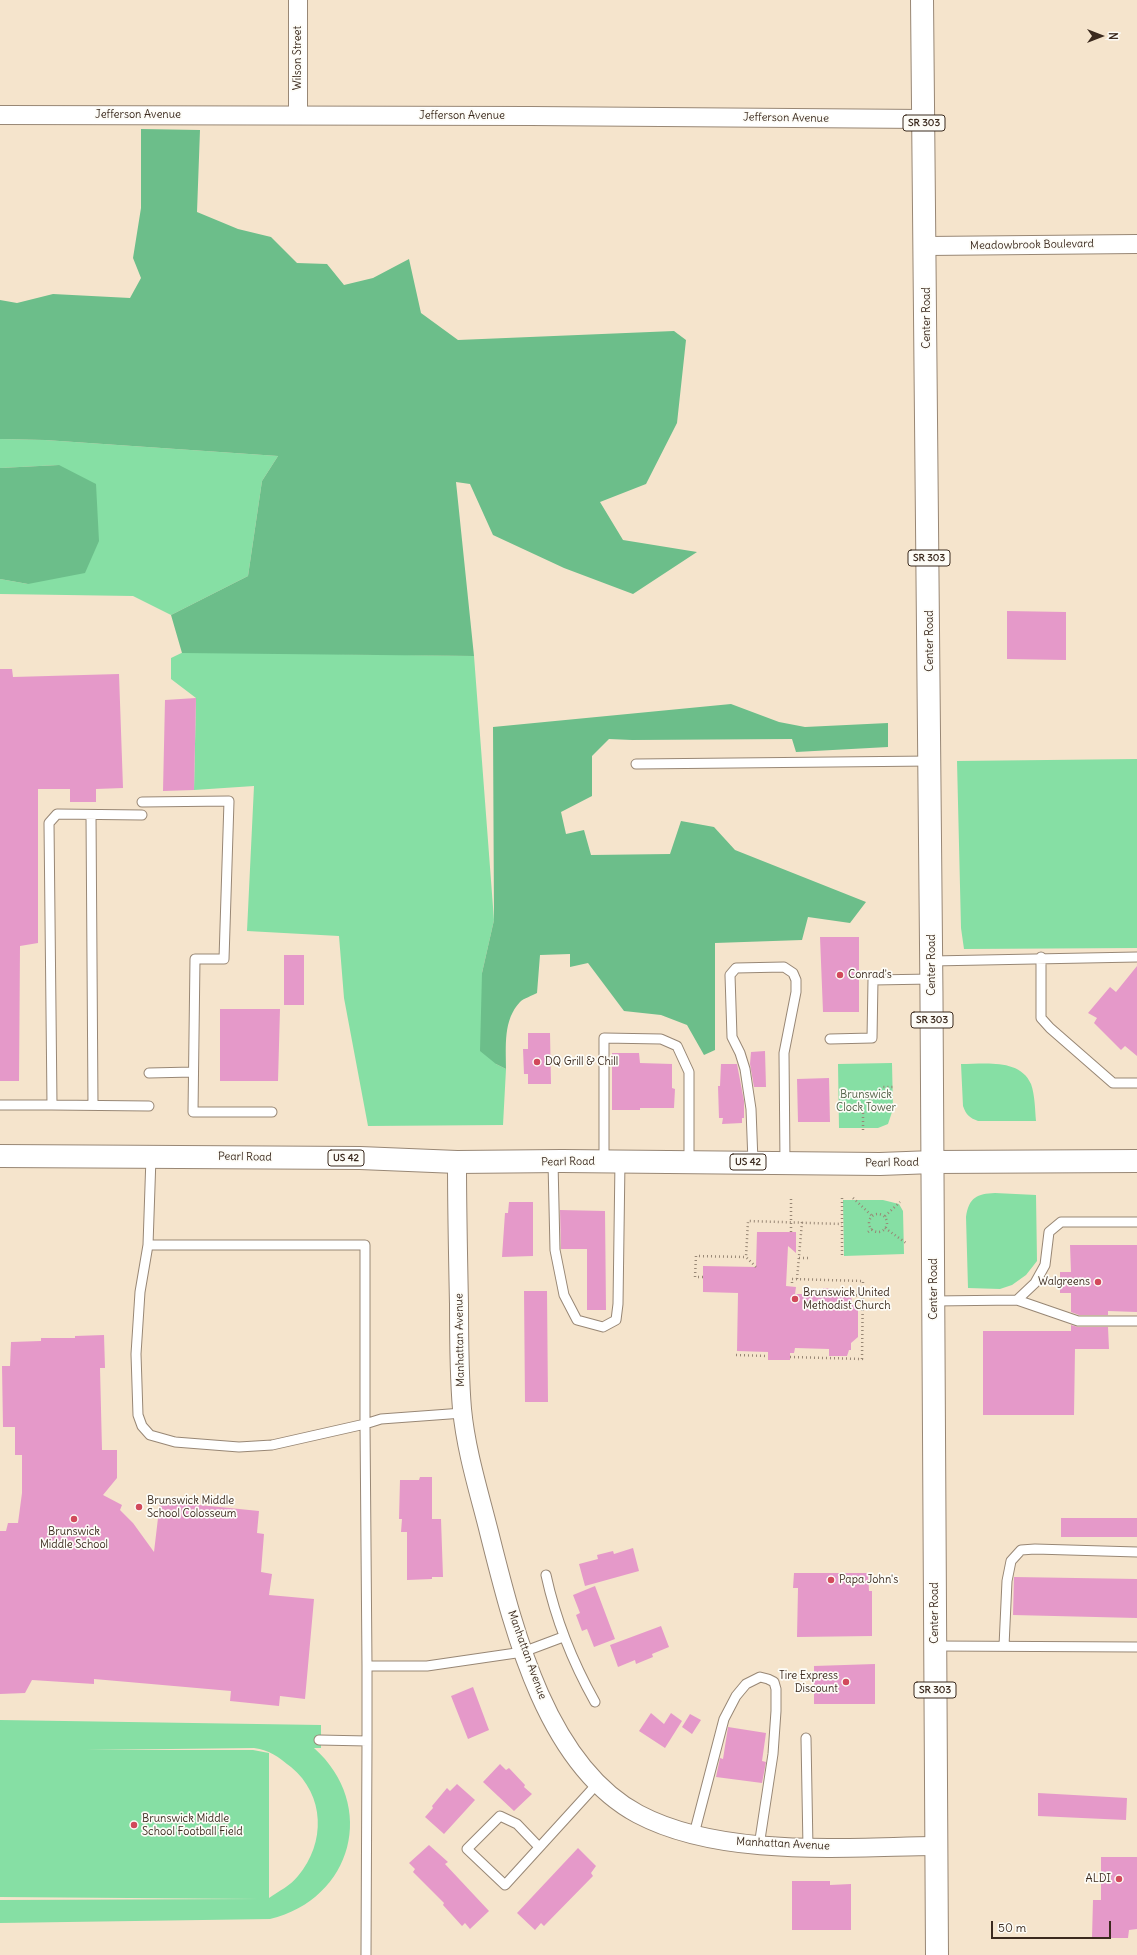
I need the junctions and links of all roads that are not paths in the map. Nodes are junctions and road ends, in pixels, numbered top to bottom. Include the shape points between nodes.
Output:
1 (298, 0) edge
2 (922, 0) edge
3 (0, 115) edge
4 (298, 115) junction
5 (924, 119) junction
6 (1137, 244) edge
7 (927, 246) junction
8 (931, 761) junction
9 (636, 764) dead end
10 (142, 802) dead end
11 (91, 815) junction
12 (142, 815) dead end
13 (1137, 957) edge
14 (1041, 958) junction
15 (932, 970) junction
16 (830, 1039) dead end
17 (193, 1072) junction
18 (149, 1073) dead end
19 (1137, 1083) edge
20 (0, 1105) edge
21 (52, 1105) junction
22 (93, 1106) junction
23 (149, 1106) dead end
24 (272, 1112) dead end
25 (0, 1156) edge
26 (151, 1156) junction
27 (612, 1161) junction
28 (689, 1161) junction
29 (1137, 1161) edge
30 (457, 1162) junction
31 (553, 1162) junction
32 (753, 1162) junction
33 (933, 1162) junction
34 (785, 1163) junction
35 (1137, 1222) edge
36 (148, 1245) junction
37 (1017, 1300) junction
38 (934, 1301) junction
39 (1137, 1321) edge
40 (462, 1413) junction
41 (365, 1424) junction
42 (1137, 1552) edge
43 (546, 1575) dead end
44 (563, 1637) junction
45 (935, 1646) junction
46 (1004, 1646) junction
47 (1137, 1647) edge
48 (523, 1652) junction
49 (367, 1666) junction
50 (595, 1702) dead end
51 (806, 1738) dead end
52 (319, 1740) dead end
53 (367, 1741) junction
54 (596, 1784) junction
55 (694, 1834) junction
56 (760, 1846) junction
57 (936, 1846) junction
58 (539, 1847) junction
59 (808, 1848) junction
60 (366, 1955) edge
61 (937, 1955) edge

1 - 4 street, Wilson Street
2 - 5 main road, Center Road / SR 303
3 - 4 street, Jefferson Avenue
4 - 5 street, Jefferson Avenue
5 - 7 main road, Center Road / SR 303
6 - 7 street, Meadowbrook Boulevard
7 - 8 main road, Center Road / SR 303
8 - 9 lane
8 - 15 main road, Center Road / SR 303
10 - 17 lane via 229,801 224,959 195,959
11 - 12 lane
11 - 21 lane via 57,814 50,823
11 - 22 lane
13 - 14 lane
14 - 15 lane
14 - 19 lane via 1041,1018 1113,1084
15 - 16 lane via 873,980 872,1038
15 - 33 main road, Center Road / SR 303
17 - 18 lane
17 - 24 lane via 193,1112
20 - 21 lane
21 - 22 lane
22 - 23 lane
25 - 26 main road, Pearl Road / US 42
26 - 30 main road, Pearl Road / US 42 via 360,1158
26 - 36 lane
27 - 28 main road, Pearl Road / US 42
27 - 28 lane via 604,1038 661,1039 677,1046 689,1072
27 - 31 main road, Pearl Road / US 42
27 - 31 lane via 618,1304 616,1320 603,1327 577,1320 564,1295 555,1250
28 - 32 main road, Pearl Road / US 42
29 - 33 main road, Pearl Road / US 42
30 - 31 main road, Pearl Road / US 42
30 - 40 street, Manhattan Avenue
32 - 34 main road, Pearl Road / US 42
32 - 34 lane via 745,1069 732,1037 730,975 736,968 784,967 793,973 796,980 784,1053
33 - 34 main road, Pearl Road / US 42
33 - 38 main road, Center Road / SR 303
35 - 37 lane via 1061,1222 1049,1232 1045,1265 1035,1283
36 - 41 lane via 365,1245
36 - 41 lane via 140,1292 136,1369 138,1415 142,1426 150,1435 175,1442 239,1447 272,1445
37 - 38 lane
37 - 39 lane via 1078,1321
38 - 45 main road, Center Road / SR 303
40 - 41 lane via 381,1420
40 - 48 street, Manhattan Avenue via 502,1583
41 - 49 lane
42 - 46 lane via 1021,1550 1012,1561 1007,1581
43 - 44 lane
44 - 48 lane
44 - 50 lane via 577,1670
45 - 46 lane
45 - 57 main road, Center Road / SR 303
46 - 47 lane
48 - 49 lane via 427,1666
48 - 54 street, Manhattan Avenue via 546,1707 577,1759
49 - 53 lane
51 - 59 lane
52 - 53 lane
53 - 60 lane
54 - 55 street, Manhattan Avenue via 639,1815
54 - 58 lane
55 - 56 street, Manhattan Avenue
55 - 56 lane via 724,1719 736,1696 746,1684 760,1677 768,1678 774,1682 776,1689 776,1711 773,1754
56 - 59 street, Manhattan Avenue
57 - 59 street, Manhattan Avenue
57 - 61 main road, Center Road / SR 303
58 - 58 lane via 505,1885 467,1849 500,1816 517,1824

